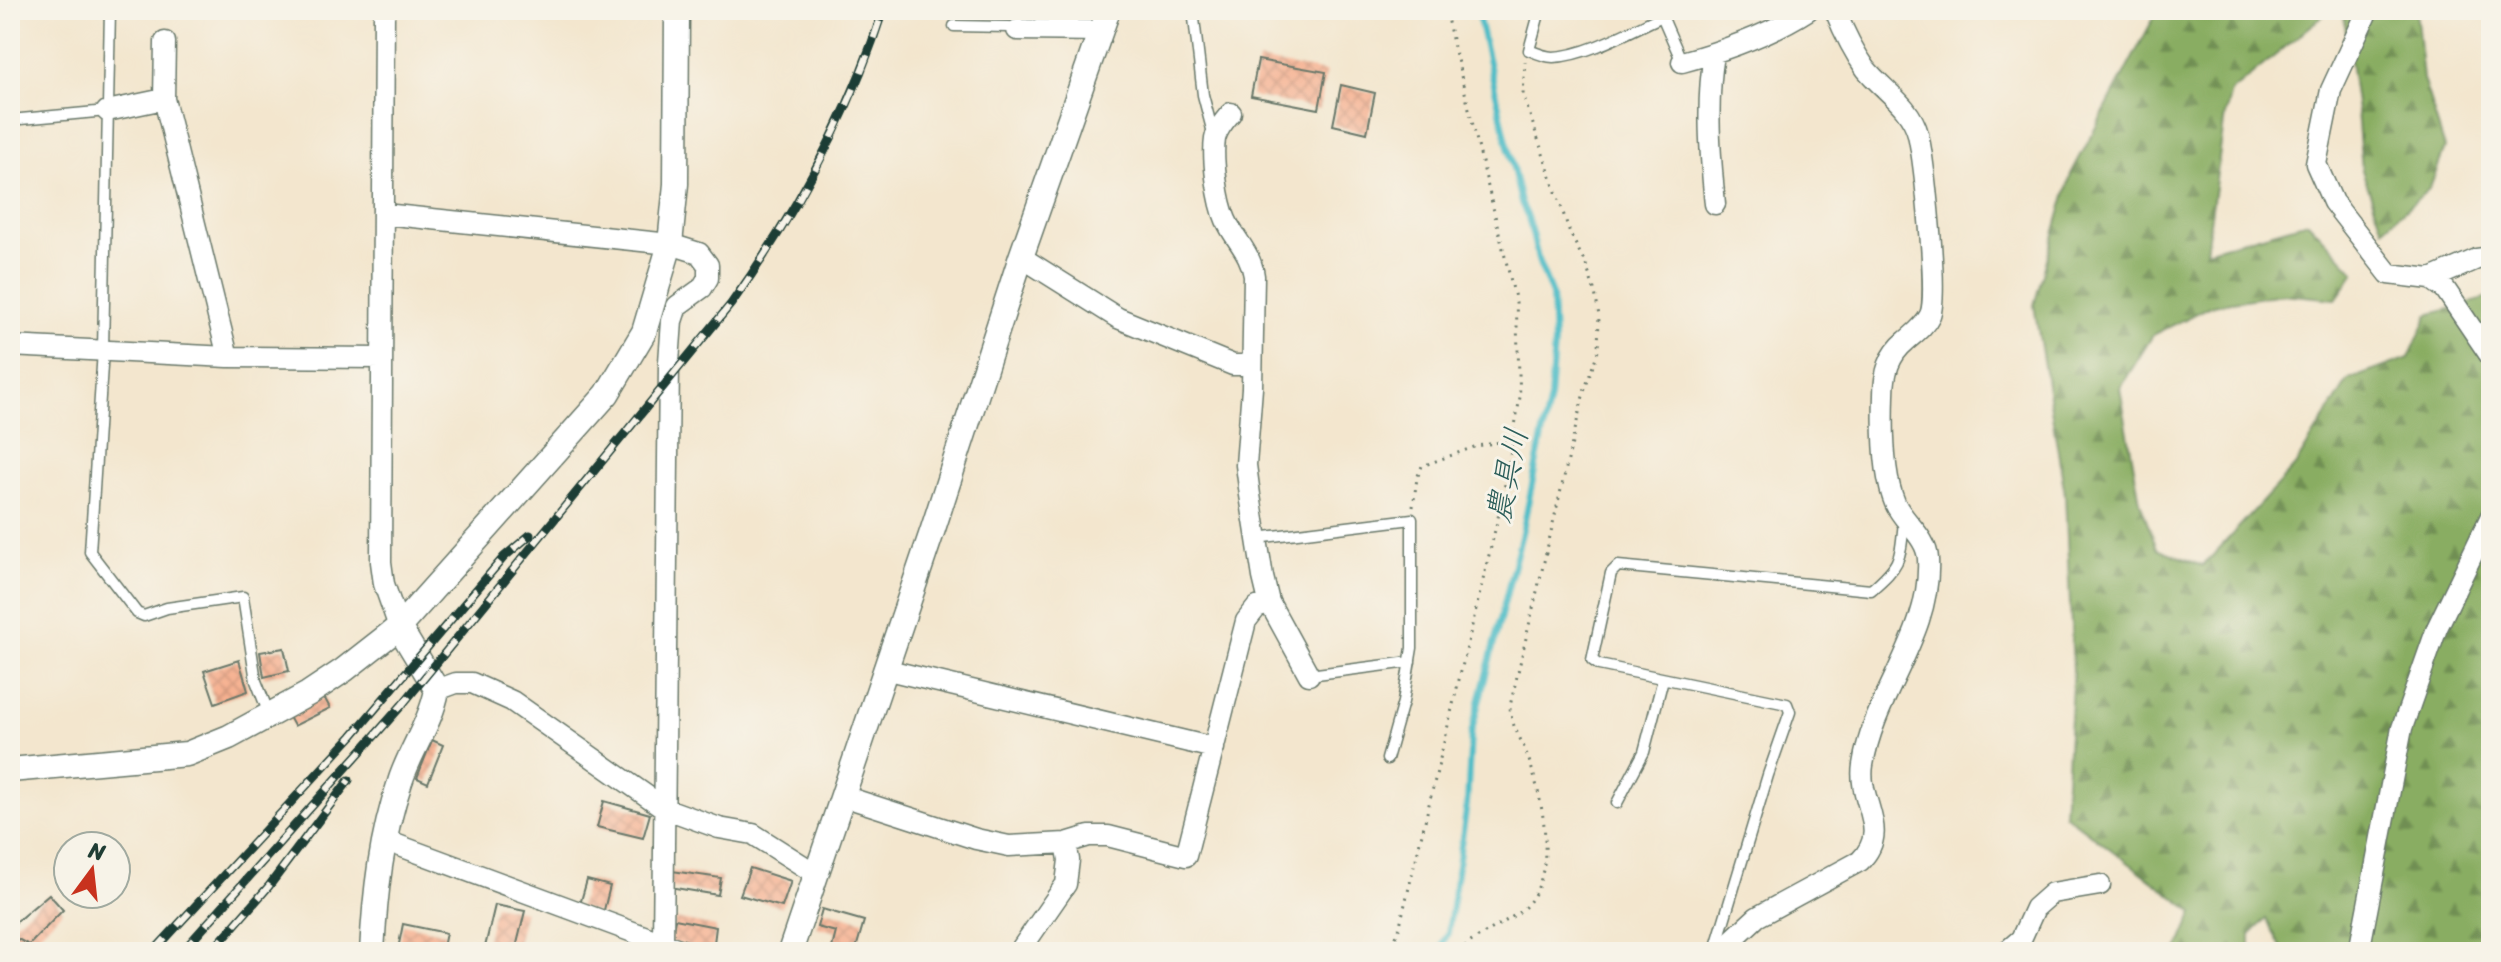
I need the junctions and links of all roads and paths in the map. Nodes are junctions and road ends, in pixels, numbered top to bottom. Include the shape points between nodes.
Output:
1 (110, 10) edge
2 (384, 10) edge
3 (677, 10) edge
4 (1193, 10) edge
5 (1445, 10) edge
6 (1540, 10) edge
7 (1808, 10) edge
8 (1835, 10) edge
9 (2368, 10) edge
10 (1104, 21) edge
11 (954, 26) dead end
12 (1017, 30) joint
13 (165, 42) dead end
14 (1529, 50) junction
15 (1714, 54) junction
16 (1682, 62) joint
17 (164, 99) junction
18 (107, 111) junction
19 (1231, 113) dead end
20 (10, 120) edge
21 (1215, 139) junction
22 (1715, 204) dead end
23 (384, 214) junction
24 (670, 244) junction
25 (1021, 257) junction
26 (2491, 257) edge
27 (2431, 279) junction
28 (10, 346) edge
29 (103, 350) junction
30 (228, 357) junction
31 (2491, 357) edge
32 (382, 358) junction
33 (1251, 365) junction
34 (1513, 440) junction
35 (2491, 516) edge
36 (1412, 519) junction
37 (1905, 519) junction
38 (1257, 538) junction
39 (1269, 602) junction
40 (399, 627) junction
41 (1410, 662) junction
42 (884, 669) junction
43 (1309, 675) joint
44 (1663, 679) junction
45 (437, 690) junction
46 (270, 715) junction
47 (1214, 748) junction
48 (1387, 759) dead end
49 (10, 770) edge
50 (843, 796) junction
51 (1617, 803) dead end
52 (664, 808) junction
53 (384, 840) junction
54 (1066, 843) junction
55 (816, 874) junction
56 (2100, 885) dead end
57 (663, 943) junction
58 (372, 952) edge
59 (687, 952) edge
60 (790, 952) edge
61 (1019, 952) edge
62 (1390, 952) edge
63 (1458, 952) edge
64 (1717, 952) edge
65 (2006, 952) edge
66 (2359, 952) edge

1 - 18 lane
2 - 23 street
3 - 24 street via 676,184
4 - 21 lane via 1203,95
5 - 34 path via 1516,302 1520,397
6 - 14 lane
7 - 15 street via 1778,29
8 - 37 street via 1856,53 1910,114 1918,135 1934,302 1920,329 1891,357 1884,396 1889,483
9 - 27 street via 2331,90 2316,164 2333,202 2389,274
10 - 12 street
10 - 25 street
11 - 12 lane
13 - 17 street
14 - 16 lane via 1554,57 1570,53 1662,16
14 - 63 path via 1523,95 1595,292 1598,351 1510,706 1511,724 1541,800 1541,882 1523,909
15 - 16 street
15 - 22 street via 1708,119
17 - 18 street
17 - 30 street
18 - 20 lane
18 - 29 lane
19 - 21 street
21 - 33 street via 1222,210 1252,265
23 - 24 street
23 - 32 street
24 - 40 street via 644,332 607,394
24 - 52 street via 699,253 708,265 708,278 677,306 672,321
25 - 33 street via 1118,318 1233,365
25 - 42 street
26 - 27 street
27 - 31 street via 2445,289
28 - 29 street
29 - 30 street
29 - 46 lane via 90,552 144,616 243,597 256,681
30 - 32 street
32 - 40 street via 381,562
33 - 38 street via 1246,465
34 - 36 path via 1477,446 1422,466
34 - 62 path via 1468,647
35 - 66 street via 2437,628 2402,728
36 - 38 lane
36 - 41 lane
37 - 44 lane via 1895,569 1871,590 1618,566 1611,573 1592,660
37 - 64 street via 1928,554 1929,575 1913,640 1868,741 1862,785 1875,828 1870,851 1757,917
38 - 39 street
39 - 43 street
39 - 47 street via 1246,621
40 - 45 street
40 - 46 street via 344,670
41 - 43 lane
41 - 48 lane
42 - 47 street
42 - 50 street
44 - 51 lane via 1644,752
44 - 64 lane via 1787,704 1790,712
45 - 52 street via 472,683 512,701
45 - 53 street via 400,782
46 - 49 street via 187,754
47 - 54 street via 1186,856 1108,836
50 - 54 street via 1009,846
50 - 55 street
52 - 55 street via 753,834
52 - 57 street
53 - 57 street
53 - 58 street
54 - 61 street via 1066,884
55 - 60 street
56 - 65 street via 2052,893 2035,908 2021,939
57 - 59 street

